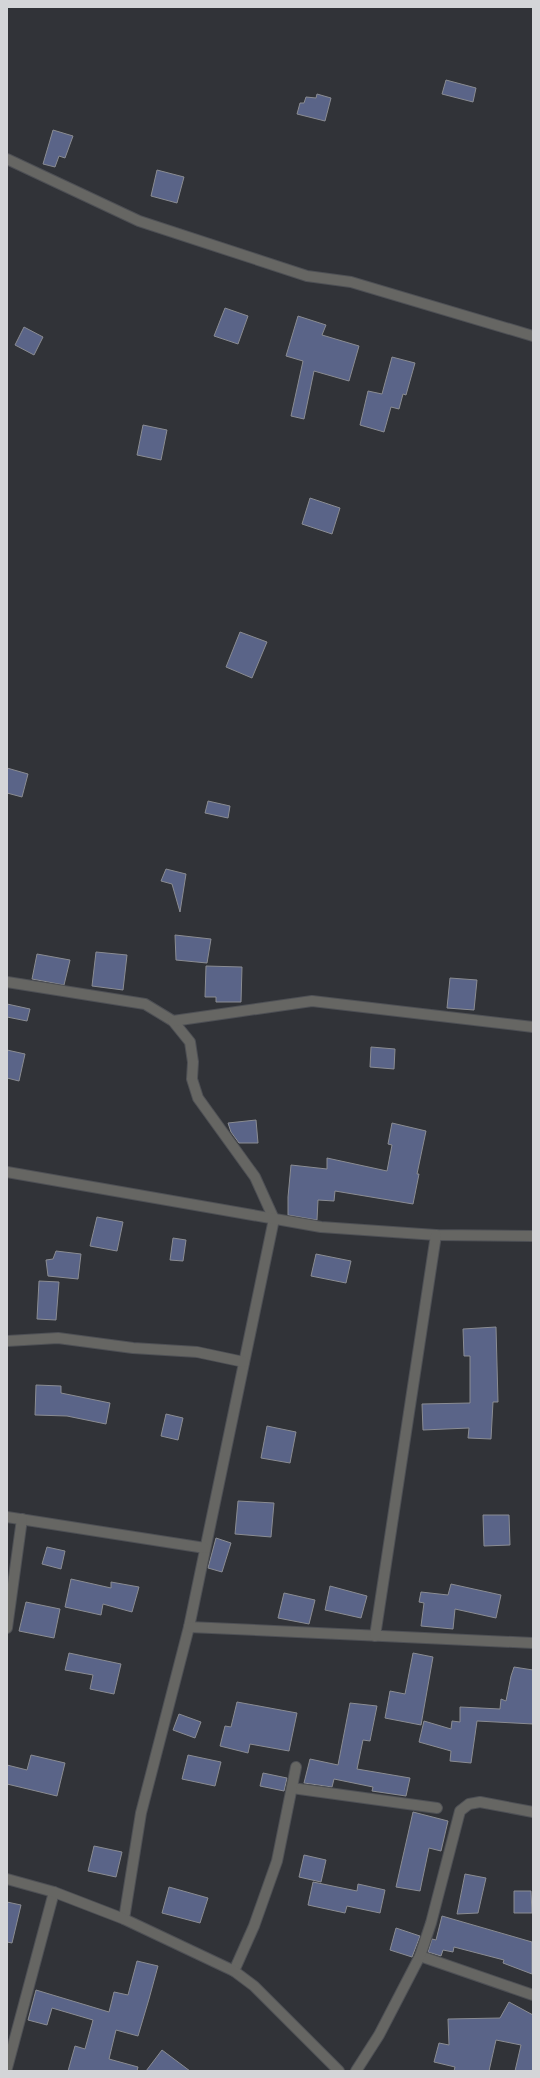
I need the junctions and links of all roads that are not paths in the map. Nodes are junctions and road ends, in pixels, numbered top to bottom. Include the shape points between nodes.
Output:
1 (7, 159) edge
2 (533, 336) edge
3 (7, 982) edge
4 (173, 1021) junction
5 (533, 1027) edge
6 (7, 1172) edge
7 (274, 1219) junction
8 (436, 1235) junction
9 (533, 1236) edge
10 (7, 1341) edge
11 (244, 1362) junction
12 (7, 1516) edge
13 (22, 1519) junction
14 (205, 1548) junction
15 (189, 1626) junction
16 (7, 1628) edge
17 (375, 1636) junction
18 (533, 1643) edge
19 (296, 1767) dead end
20 (292, 1788) junction
21 (437, 1808) dead end
22 (533, 1812) edge
23 (7, 1879) edge
24 (54, 1892) junction
25 (124, 1919) junction
26 (420, 1956) junction
27 (234, 1971) junction
28 (533, 1995) edge
29 (7, 2068) edge
30 (335, 2070) edge
31 (356, 2071) edge

1 - 2 street via 139,221 307,276 351,282
3 - 4 street via 145,1004
4 - 5 street via 312,1001
4 - 7 street via 190,1042 192,1079 198,1098 255,1177
6 - 7 street
7 - 8 street via 321,1227
7 - 11 street
8 - 9 street
8 - 17 street
10 - 11 street via 58,1338 133,1348 197,1352
11 - 14 street
12 - 13 street
13 - 14 street
13 - 16 street
14 - 15 street
15 - 17 street
15 - 25 street via 141,1813
17 - 18 street
19 - 20 street
20 - 21 street
20 - 27 street via 277,1861 254,1926
22 - 26 street via 480,1802 469,1804 460,1811
23 - 24 street
24 - 25 street
24 - 29 street
25 - 27 street
26 - 28 street
26 - 31 street via 379,2035
27 - 30 street via 254,1986

